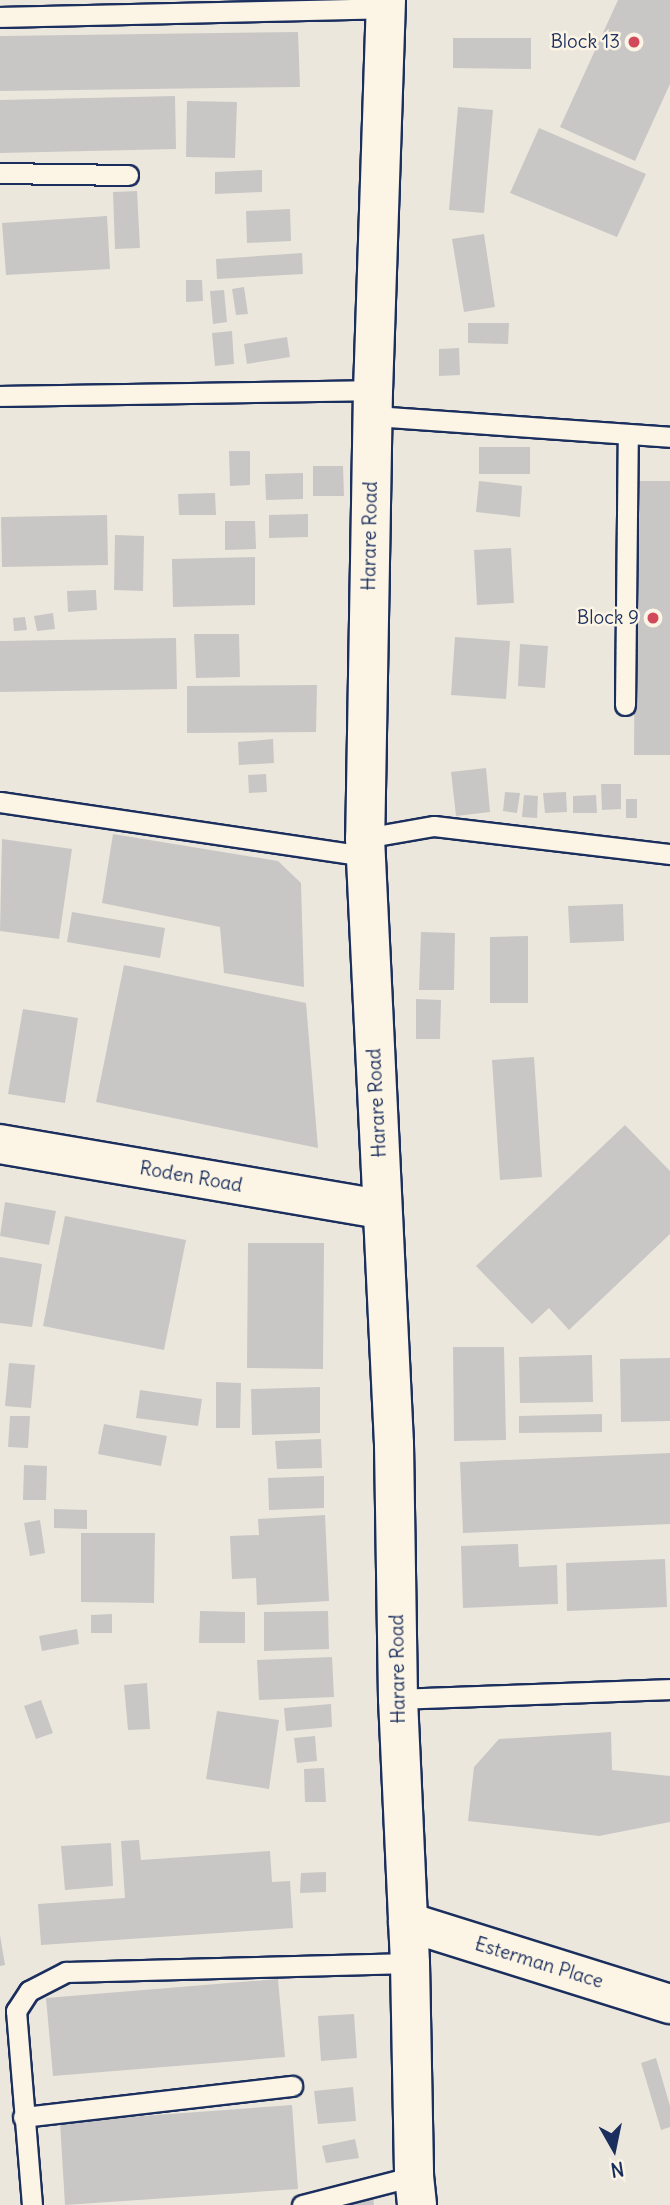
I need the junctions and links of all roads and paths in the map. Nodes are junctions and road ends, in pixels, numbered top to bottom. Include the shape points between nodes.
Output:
1 (386, 4) edge
2 (0, 17) edge
3 (0, 173) edge
4 (128, 175) dead end
5 (0, 396) edge
6 (373, 403) junction
7 (628, 435) junction
8 (670, 437) edge
9 (625, 705) dead end
10 (0, 802) edge
11 (366, 847) junction
12 (670, 854) edge
13 (0, 1144) edge
14 (382, 1209) junction
15 (670, 1689) edge
16 (398, 1699) junction
17 (408, 1922) junction
18 (410, 1963) junction
19 (670, 2004) edge
20 (292, 2087) dead end
21 (23, 2117) junction
22 (415, 2190) edge
23 (32, 2205) edge
24 (302, 2205) edge

1 - 2 lane
1 - 6 street, Harare Road
3 - 4 lane
5 - 6 lane
6 - 7 lane
6 - 11 street, Harare Road
7 - 8 lane
7 - 9 lane
10 - 11 lane
11 - 12 lane via 434,826
11 - 14 street, Harare Road
13 - 14 street, Roden Road
14 - 16 street, Harare Road via 394,1444
15 - 16 lane
16 - 17 street, Harare Road
17 - 18 street, Harare Road
17 - 19 street, Esterman Place
18 - 21 lane via 65,1972 29,1991 16,2011
18 - 22 street, Harare Road
20 - 21 lane
21 - 23 lane
22 - 24 lane

